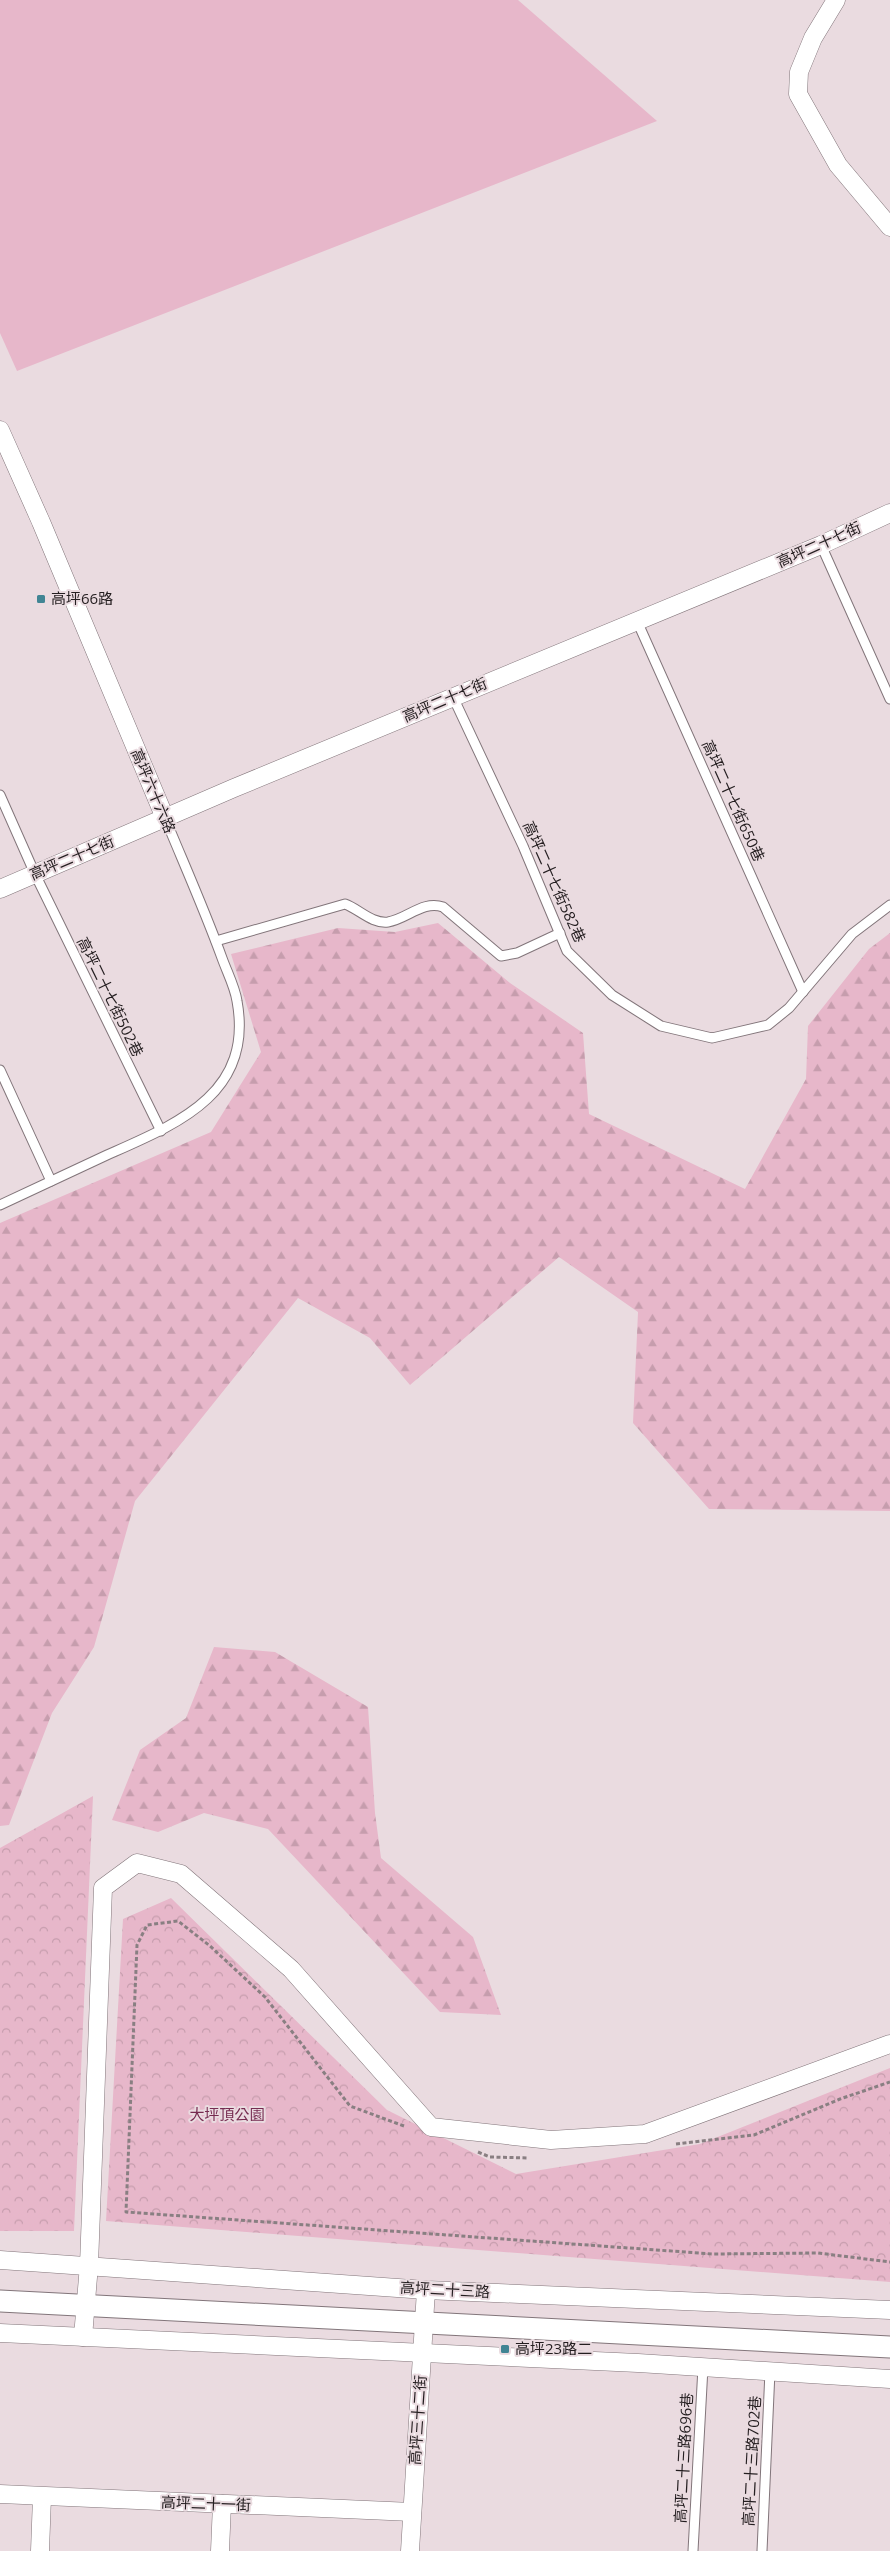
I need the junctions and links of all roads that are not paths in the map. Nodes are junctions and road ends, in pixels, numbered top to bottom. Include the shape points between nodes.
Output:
1 (836, 0) edge
2 (890, 227) edge
3 (0, 430) edge
4 (890, 513) edge
5 (821, 545) junction
6 (637, 621) junction
7 (453, 697) junction
8 (890, 700) edge
9 (0, 795) edge
10 (165, 818) junction
11 (35, 874) junction
12 (0, 889) edge
13 (890, 905) edge
14 (560, 933) junction
15 (216, 941) junction
16 (803, 992) junction
17 (0, 1070) edge
18 (161, 1131) junction
19 (51, 1181) junction
20 (0, 1205) edge
21 (890, 2044) edge
22 (0, 2260) edge
23 (89, 2265) junction
24 (426, 2290) junction
25 (0, 2301) edge
26 (86, 2306) junction
27 (890, 2310) edge
28 (424, 2324) junction
29 (0, 2333) edge
30 (84, 2337) junction
31 (890, 2347) edge
32 (422, 2353) junction
33 (703, 2367) junction
34 (770, 2371) junction
35 (890, 2379) edge
36 (0, 2494) edge
37 (42, 2497) junction
38 (222, 2504) junction
39 (412, 2512) junction
40 (40, 2551) edge
41 (220, 2551) edge
42 (410, 2551) edge
43 (693, 2551) edge
44 (762, 2551) edge

1 - 2 street via 813,38 799,72 798,94 838,165
3 - 10 street, 高坪六十六路
4 - 5 street, 高坪二十七街
5 - 6 street, 高坪二十七街
5 - 8 lane
6 - 7 street, 高坪二十七街
6 - 16 lane, 高坪二十七街650巷
7 - 10 street, 高坪二十七街
7 - 14 lane, 高坪二十七街582巷
9 - 11 lane, 高坪二十七街502巷
10 - 11 street, 高坪二十七街
10 - 15 lane, 高坪六十六路
11 - 12 street, 高坪二十七街
11 - 18 lane, 高坪二十七街502巷
13 - 16 lane via 852,934
14 - 15 lane via 517,953 501,956 443,907 434,904 387,922 375,920 345,904
14 - 16 lane, 高坪二十七街582巷 via 567,951 612,994 661,1026 712,1038 768,1025
15 - 18 lane, 高坪六十六路 via 237,999 239,1044 231,1070 212,1096 189,1115
17 - 19 lane
18 - 19 lane, 高坪六十六路
19 - 20 lane, 高坪六十六路
21 - 23 street via 645,2134 551,2140 431,2127 291,1969 182,1874 137,1863 104,1888
22 - 23 street, 高坪二十三路
23 - 24 street, 高坪二十三路
23 - 26 street
24 - 27 street, 高坪二十三路
24 - 28 street, 高坪三十二街
25 - 26 street
26 - 28 street
26 - 30 street
28 - 31 street
28 - 32 street, 高坪三十二街
29 - 30 street
30 - 32 street
32 - 33 street
32 - 39 street, 高坪三十二街
33 - 34 street
33 - 43 lane, 高坪二十三路696巷
34 - 35 street
34 - 44 lane, 高坪二十三路702巷
36 - 37 street, 高坪二十一街
37 - 38 street, 高坪二十一街
37 - 40 street
38 - 39 street, 高坪二十一街
38 - 41 street
39 - 42 street, 高坪三十二街

